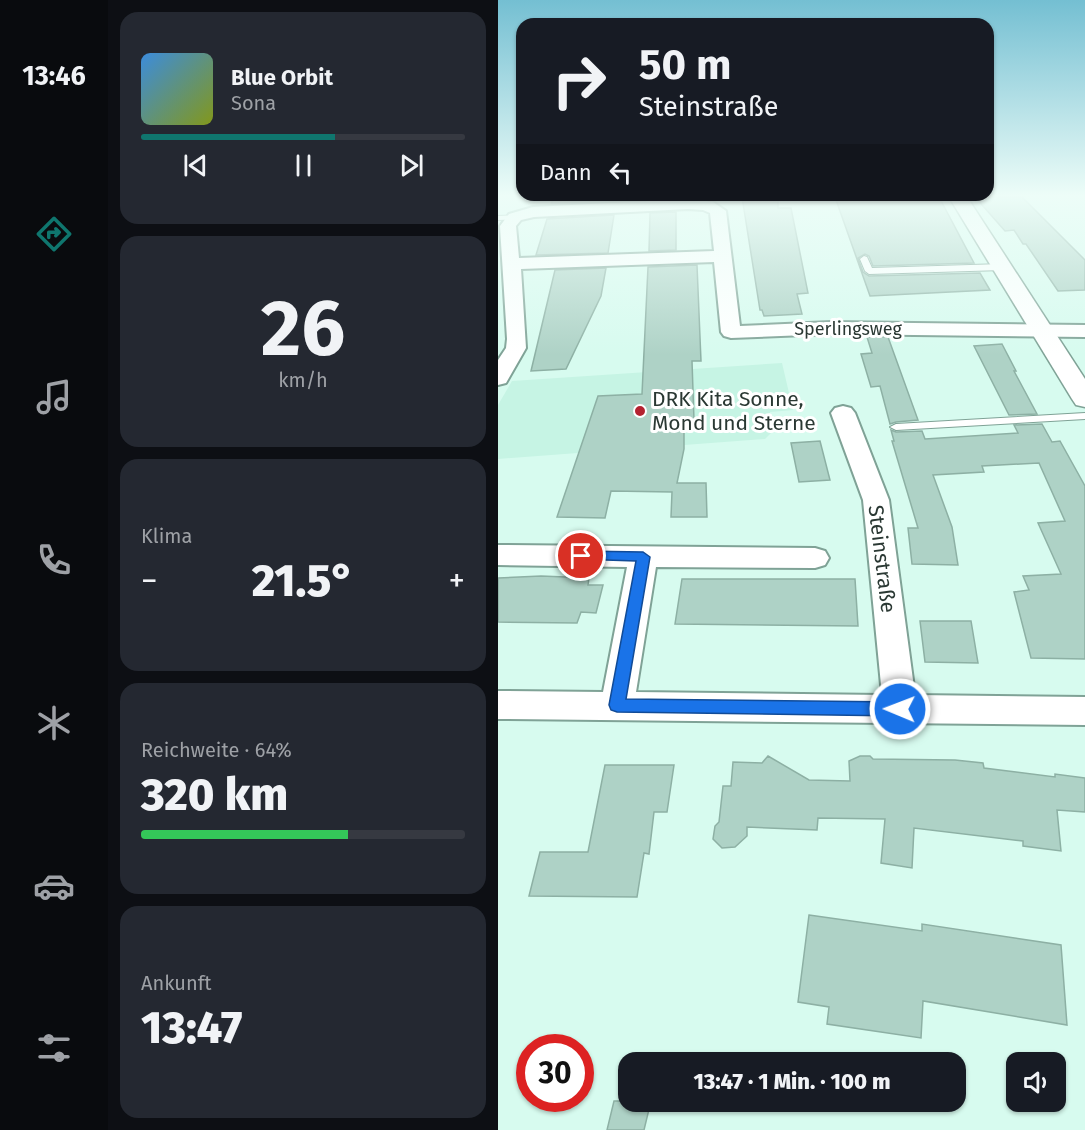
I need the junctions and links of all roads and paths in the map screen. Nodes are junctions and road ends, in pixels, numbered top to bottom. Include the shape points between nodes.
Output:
1 (511, 250) edge
2 (722, 250) edge
3 (992, 250) edge
4 (723, 255) junction
5 (864, 259) dead end
6 (513, 264) junction
7 (1003, 267) junction
8 (1042, 331) junction
9 (1085, 331) edge
10 (498, 378) edge
11 (1085, 399) edge
12 (843, 413) dead end
13 (1085, 416) edge
14 (896, 427) dead end
15 (498, 555) edge
16 (643, 557) junction
17 (815, 558) dead end
18 (498, 705) edge
19 (617, 705) junction
20 (900, 709) junction
21 (1085, 711) edge

1 - 6 street, Sperlingsweg
2 - 4 street, Sperlingsweg
3 - 7 street
4 - 6 street
4 - 8 street, Sperlingsweg via 731,332 831,328
5 - 7 lane via 869,271
6 - 10 street, Sperlingsweg via 518,339
7 - 8 street
8 - 9 street
8 - 11 street
12 - 20 street, Steinstraße via 876,500
13 - 14 lane
15 - 16 street
16 - 17 street
16 - 19 street
18 - 19 street
19 - 20 street
20 - 21 street

